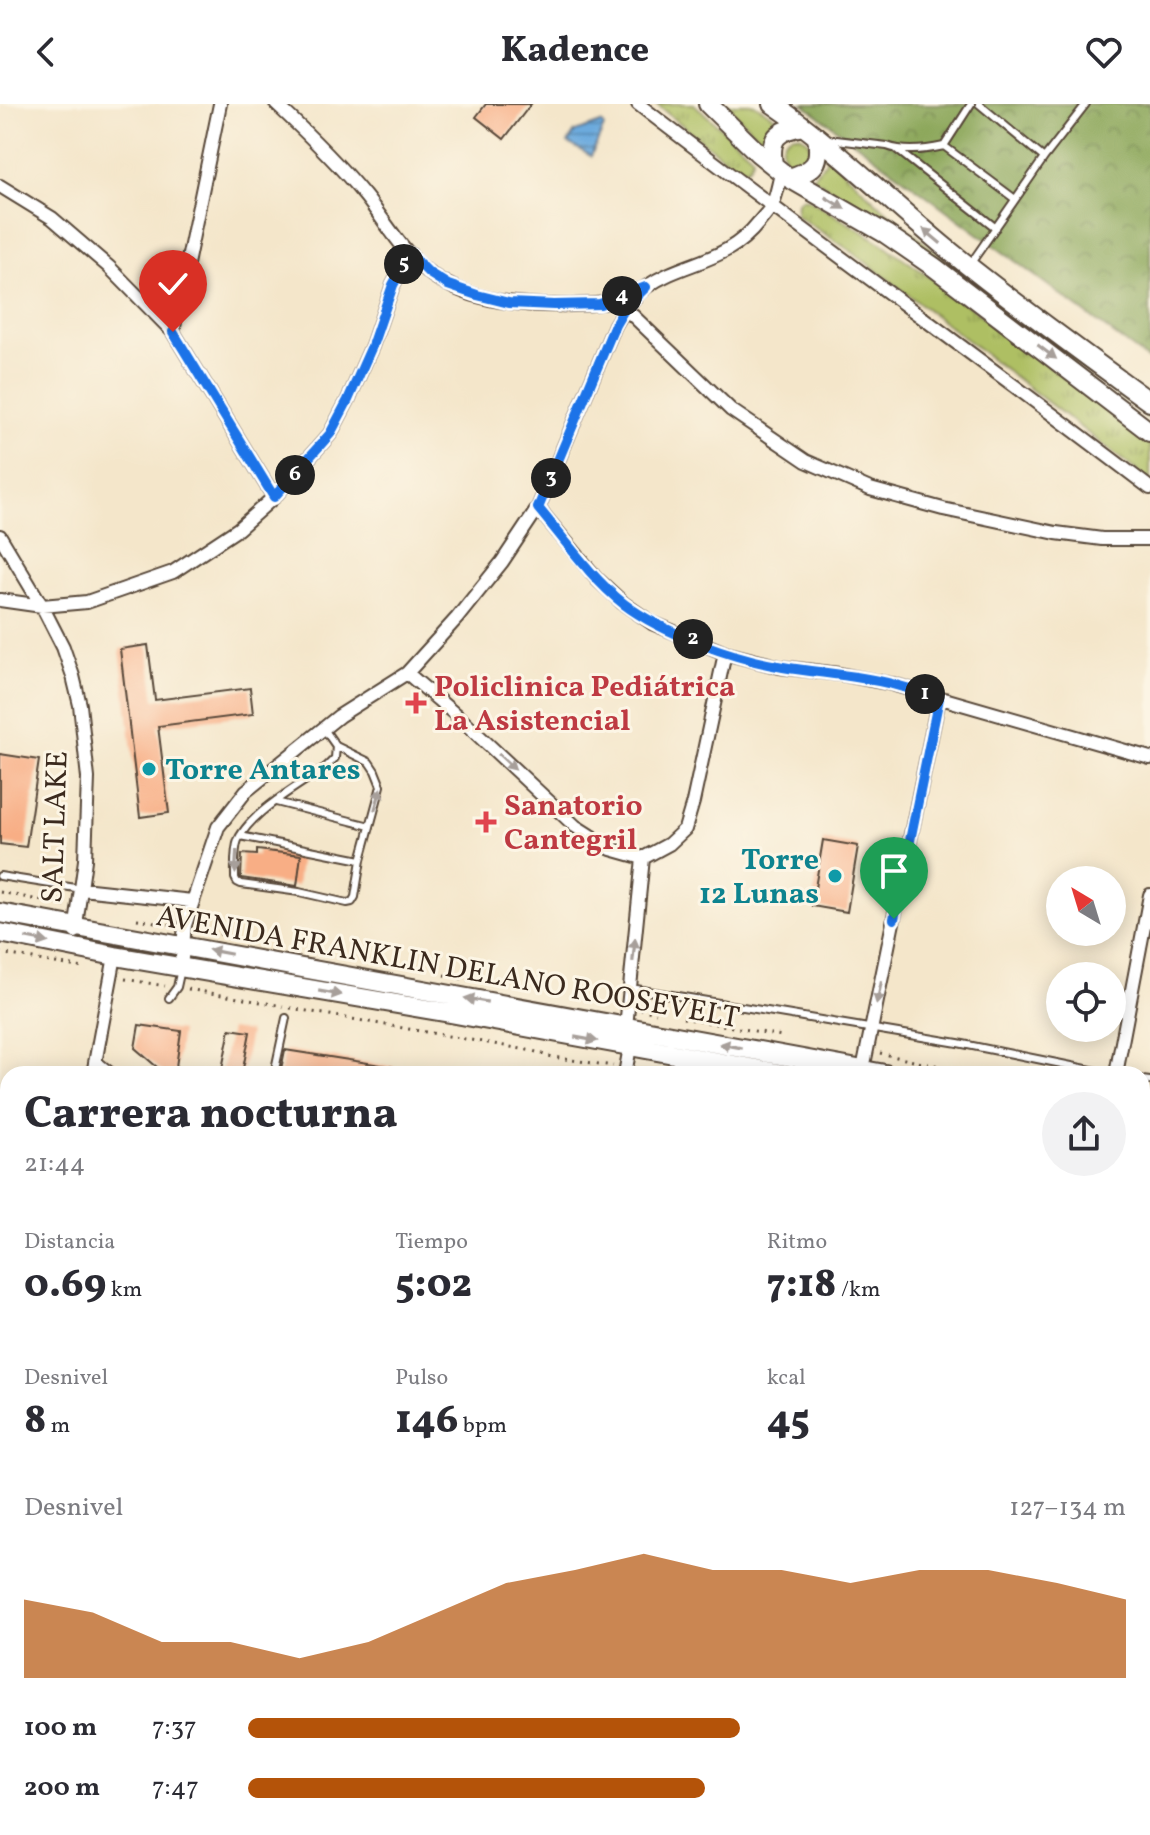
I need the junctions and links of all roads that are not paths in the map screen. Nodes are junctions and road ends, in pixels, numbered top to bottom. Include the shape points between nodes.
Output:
1 (220, 104) edge
2 (276, 104) edge
3 (638, 104) edge
4 (708, 104) edge
5 (773, 104) edge
6 (971, 104) edge
7 (979, 104) edge
8 (1086, 104) edge
9 (810, 132) junction
10 (944, 146) junction
11 (896, 149) junction
12 (1044, 158) junction
13 (781, 171) junction
14 (0, 186) edge
15 (1015, 199) junction
16 (771, 207) junction
17 (996, 228) junction
18 (410, 254) junction
19 (969, 266) junction
20 (646, 287) junction
21 (625, 308) junction
22 (173, 332) junction
23 (1150, 402) edge
24 (1150, 432) edge
25 (1150, 488) edge
26 (274, 497) junction
27 (538, 508) junction
28 (0, 536) edge
29 (1150, 539) edge
30 (0, 600) edge
31 (42, 606) junction
32 (725, 653) junction
33 (407, 673) junction
34 (939, 698) junction
35 (324, 729) junction
36 (336, 746) junction
37 (1150, 758) edge
38 (276, 802) junction
39 (370, 826) junction
40 (240, 836) junction
41 (643, 858) junction
42 (361, 860) junction
43 (0, 876) edge
44 (82, 889) junction
45 (1150, 895) edge
46 (192, 901) junction
47 (0, 913) edge
48 (76, 926) junction
49 (0, 933) edge
50 (182, 945) junction
51 (73, 947) junction
52 (115, 956) junction
53 (181, 968) junction
54 (630, 988) junction
55 (169, 998) dead end
56 (286, 1018) dead end
57 (626, 1027) junction
58 (871, 1029) junction
59 (630, 1047) junction
60 (94, 1066) edge
61 (276, 1066) edge
62 (626, 1066) edge
63 (738, 1066) edge
64 (831, 1066) edge
65 (864, 1066) edge
66 (1073, 1066) edge
67 (1115, 1066) edge

1 - 22 street
2 - 18 street via 364,194
3 - 16 street
4 - 13 main road
5 - 9 main road
6 - 10 lane
7 - 12 lane
8 - 12 lane
9 - 11 lane
9 - 13 main road via 819,153 812,168 805,173
9 - 13 main road via 787,129 776,138 771,152
19 -> 9 main road
10 - 11 lane
10 - 15 lane
11 - 17 lane
12 - 15 lane
13 - 16 street
13 -> 24 main road via 934,267
14 - 22 street via 52,218
15 - 17 lane
16 - 20 street via 732,247
16 - 25 street
17 - 19 lane
18 - 20 street via 448,285 509,303 600,304
18 - 26 street via 330,434
19 - 23 main road
20 - 21 street
21 - 27 street
21 - 29 street via 731,410 806,461 870,489 943,509 1056,533
22 - 26 street
26 - 31 street via 238,529 173,572 87,602
27 - 32 street via 623,603 652,623
27 - 33 street via 493,573
28 - 31 street, SALT LAKE
30 - 31 street
31 - 44 street, SALT LAKE via 63,647 80,705 88,778
32 - 34 street via 892,684
32 - 41 street via 685,829
33 - 35 street
33 -> 41 street via 575,826 611,849
34 - 37 street
34 -> 58 street
35 - 36 lane
35 - 46 street via 246,791 218,827
36 - 38 lane via 335,758 326,767
39 -> 36 lane via 381,786 375,771 369,762
38 - 39 lane
38 - 40 lane
39 - 42 lane
40 - 42 lane
40 -> 42 lane via 235,878 241,884 347,903 355,897
54 -> 41 street
43 - 44 lane
44 - 46 street
44 - 48 street, SALT LAKE
45 - 67 street
46 - 50 street
47 - 48 main road, AVENIDA FRANKLIN DELANO ROOSEVELT
48 - 50 main road, AVENIDA FRANKLIN DELANO ROOSEVELT
48 - 51 street, SALT LAKE
49 -> 51 main road, AVENIDA FRANKLIN DELANO ROOSEVELT
50 - 53 street
57 -> 50 main road, AVENIDA FRANKLIN DELANO ROOSEVELT
51 - 52 main road, AVENIDA FRANKLIN DELANO ROOSEVELT
52 - 53 main road, AVENIDA FRANKLIN DELANO ROOSEVELT
52 - 60 street
53 - 55 lane
53 -> 59 main road, AVENIDA FRANKLIN DELANO ROOSEVELT
54 - 57 street
54 - 58 lane
56 - 61 lane
57 - 59 street
64 -> 57 main road, AVENIDA FRANKLIN DELANO ROOSEVELT
58 - 65 street
58 - 66 lane
59 - 62 street
59 - 63 main road, AVENIDA FRANKLIN DELANO ROOSEVELT

